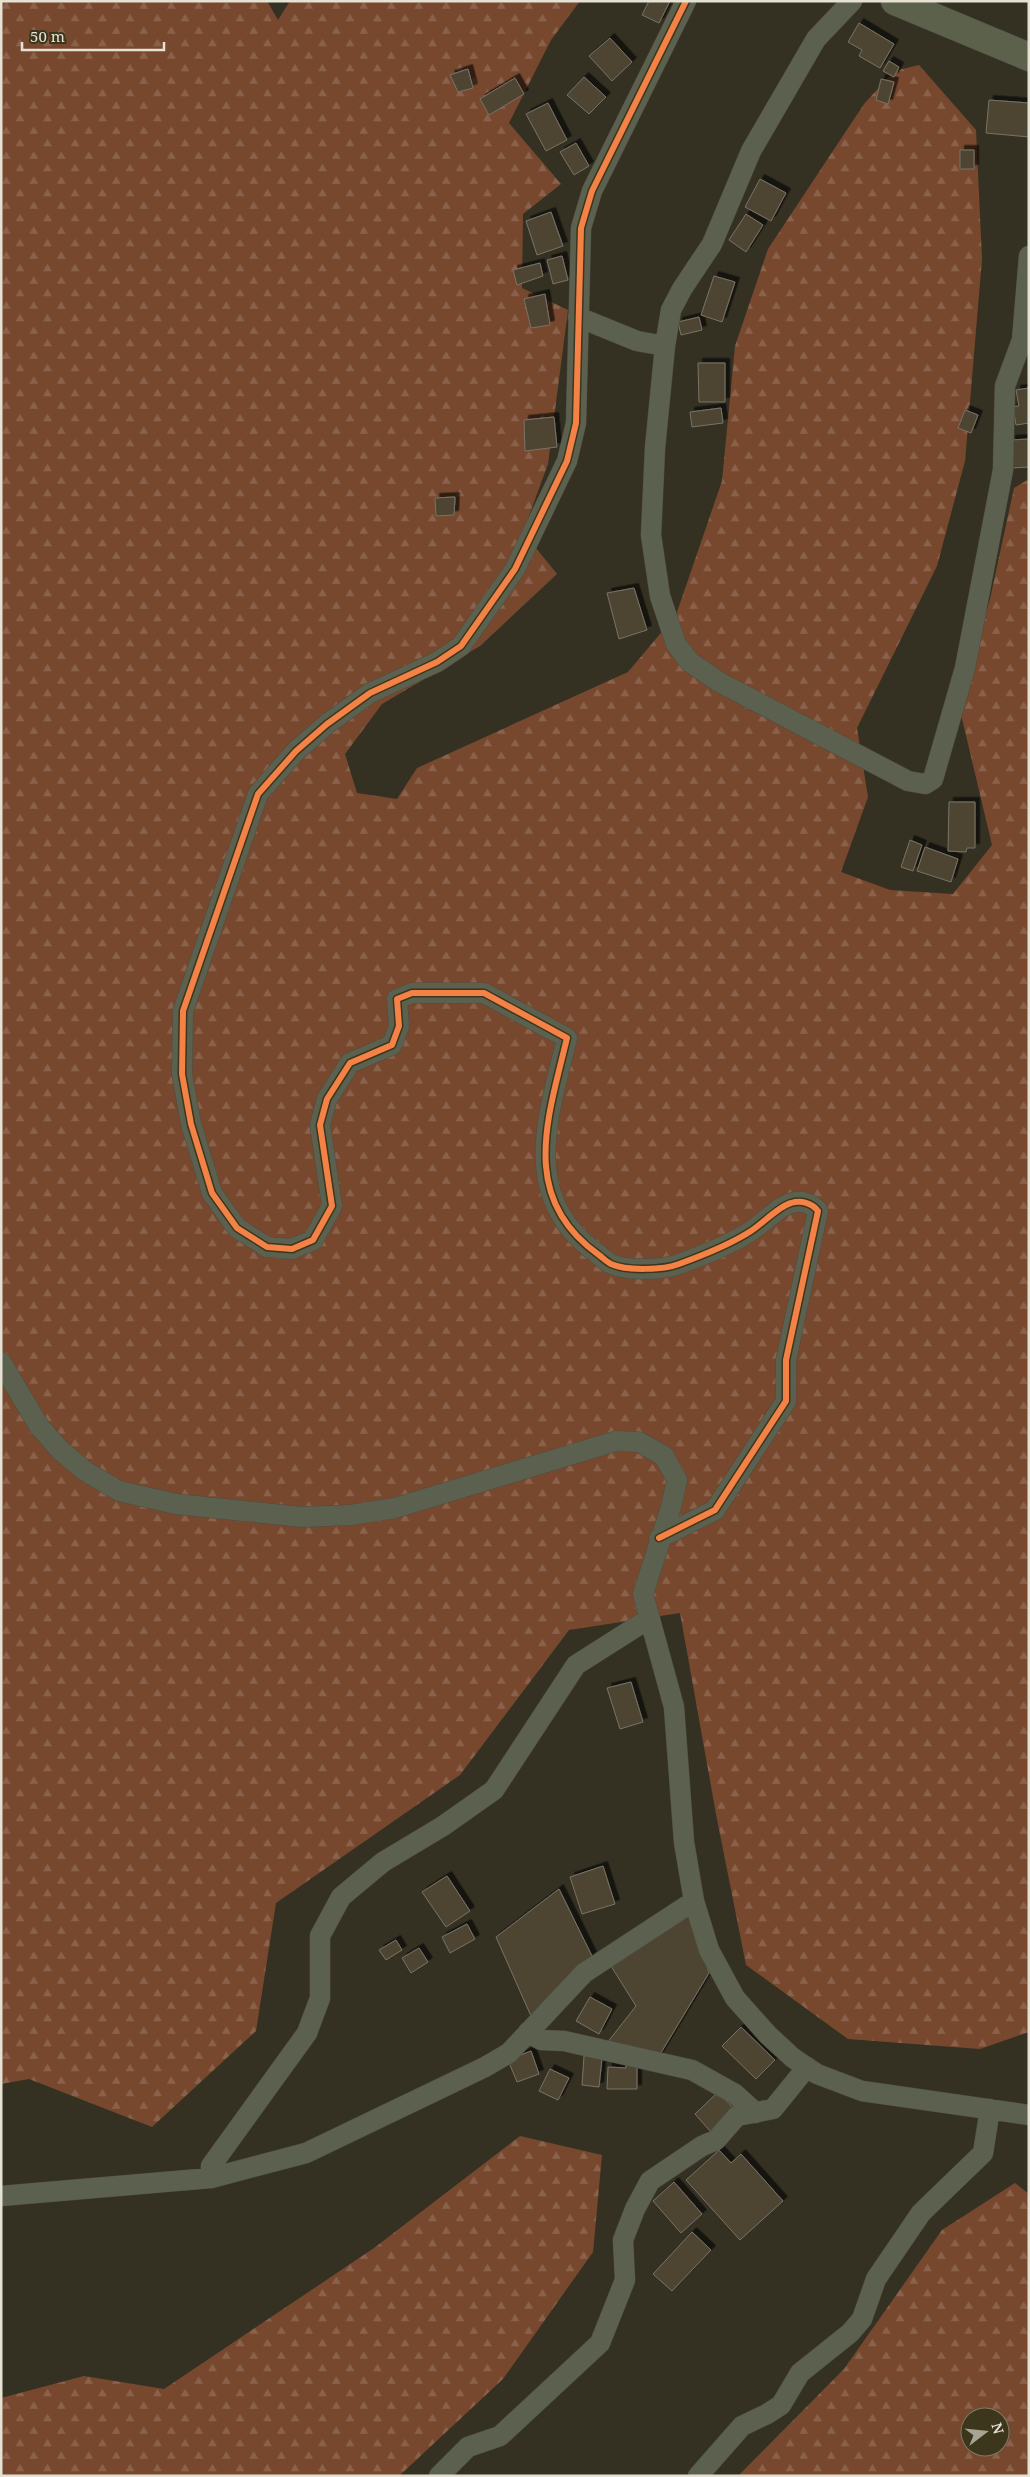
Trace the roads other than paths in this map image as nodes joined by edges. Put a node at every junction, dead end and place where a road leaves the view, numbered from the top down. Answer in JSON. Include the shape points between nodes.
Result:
{"nodes":[{"id":1,"x":686,"y":1,"type":"edge"},
{"id":2,"x":852,"y":1,"type":"edge"},
{"id":3,"x":895,"y":1,"type":"edge"},
{"id":4,"x":1029,"y":57,"type":"edge"},
{"id":5,"x":1029,"y":256,"type":"edge"},
{"id":6,"x":578,"y":317,"type":"junction"},
{"id":7,"x":665,"y":346,"type":"junction"},
{"id":8,"x":1,"y":1362,"type":"edge"},
{"id":9,"x":659,"y":1538,"type":"junction"},
{"id":10,"x":650,"y":1618,"type":"junction"},
{"id":11,"x":694,"y":1902,"type":"junction"},
{"id":12,"x":528,"y":2032,"type":"junction"},
{"id":13,"x":807,"y":2067,"type":"junction"},
{"id":14,"x":990,"y":2109,"type":"junction"},
{"id":15,"x":756,"y":2113,"type":"junction"},
{"id":16,"x":1029,"y":2115,"type":"edge"},
{"id":17,"x":211,"y":2178,"type":"junction"},
{"id":18,"x":1,"y":2196,"type":"edge"},
{"id":19,"x":439,"y":2476,"type":"edge"},
{"id":20,"x":698,"y":2476,"type":"edge"}],
"edges":[{"from":1,"to":6,"type":"street","via":[[592,191],[581,228]]},
{"from":2,"to":7,"type":"street","via":[[816,39],[752,151],[712,244],[671,310]]},
{"from":3,"to":4,"type":"street"},
{"from":5,"to":7,"type":"street","via":[[1022,340],[1005,386],[1003,470],[967,659],[934,779],[925,784],[908,781],[719,682],[690,662],[676,644],[660,596],[651,536],[654,448]]},
{"from":6,"to":7,"type":"street","via":[[637,341]]},
{"from":6,"to":9,"type":"street","via":[[576,423],[567,461],[515,569],[460,646],[437,662],[370,693],[327,724],[296,751],[258,794],[183,1011],[182,1074],[191,1124],[212,1194],[237,1228],[267,1247],[292,1249],[313,1240],[332,1206],[320,1125],[327,1099],[350,1063],[392,1045],[399,1026],[397,999],[412,993],[484,992],[566,1038],[547,1122],[545,1172],[553,1200],[568,1227],[583,1244],[613,1265],[649,1269],[677,1265],[750,1232],[790,1203],[802,1202],[815,1207],[818,1211],[786,1360],[786,1401],[715,1510]]},
{"from":8,"to":9,"type":"street","via":[[39,1426],[60,1450],[85,1471],[119,1491],[176,1504],[302,1517],[351,1515],[395,1508],[616,1441],[639,1442],[664,1456],[677,1480]]},
{"from":9,"to":10,"type":"street","via":[[643,1594]]},
{"from":10,"to":11,"type":"street","via":[[674,1707],[684,1842]]},
{"from":10,"to":17,"type":"street","via":[[576,1665],[494,1790],[383,1862],[341,1897],[320,1936],[320,1998],[307,2033],[211,2166]]},
{"from":11,"to":12,"type":"street","via":[[584,1973]]},
{"from":11,"to":13,"type":"street","via":[[709,1950],[735,1998],[768,2035]]},
{"from":12,"to":15,"type":"street","via":[[541,2040],[564,2041],[692,2070],[735,2094]]},
{"from":12,"to":17,"type":"street","via":[[509,2053],[486,2067],[306,2153]]},
{"from":13,"to":14,"type":"street","via":[[862,2091]]},
{"from":13,"to":15,"type":"street","via":[[773,2109]]},
{"from":14,"to":16,"type":"street"},
{"from":14,"to":20,"type":"street","via":[[983,2153],[921,2214],[876,2279],[862,2319],[850,2333],[800,2373],[781,2405],[742,2426]]},
{"from":15,"to":19,"type":"street","via":[[737,2116],[716,2140],[650,2181],[634,2209],[623,2240],[625,2280],[600,2343],[500,2436],[468,2448]]},
{"from":17,"to":18,"type":"street"}]}
